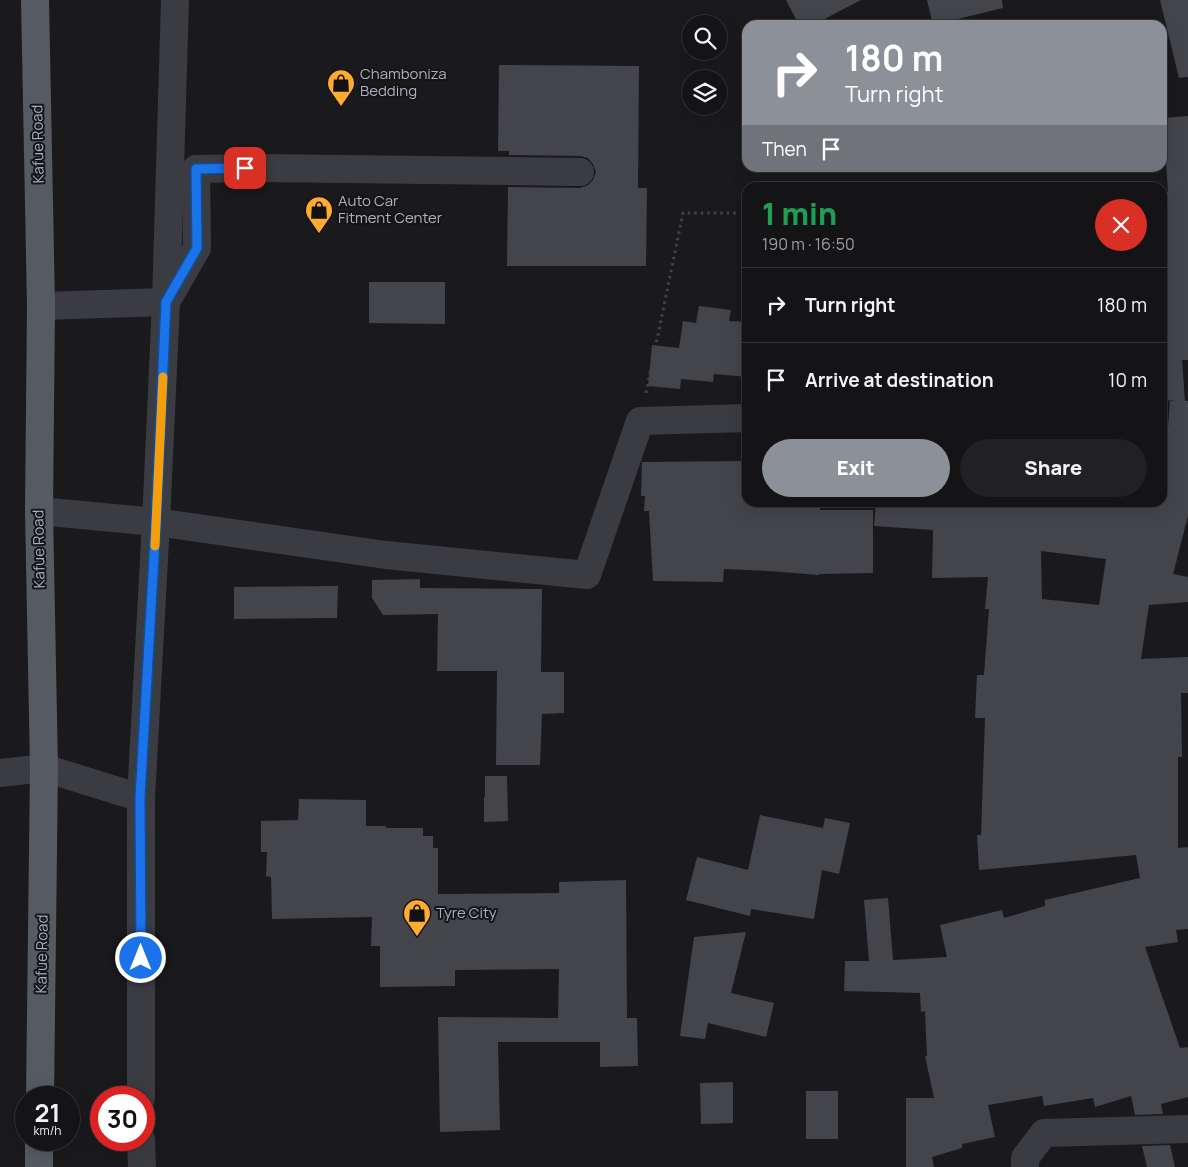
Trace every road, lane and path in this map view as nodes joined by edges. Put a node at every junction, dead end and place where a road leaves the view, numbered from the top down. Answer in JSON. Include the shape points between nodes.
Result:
{"nodes":[{"id":1,"x":35,"y":0,"type":"edge"},
{"id":2,"x":175,"y":0,"type":"edge"},
{"id":3,"x":580,"y":172,"type":"dead end"},
{"id":4,"x":739,"y":213,"type":"dead end"},
{"id":5,"x":166,"y":302,"type":"junction"},
{"id":6,"x":41,"y":306,"type":"junction"},
{"id":7,"x":742,"y":418,"type":"edge"},
{"id":8,"x":640,"y":421,"type":"junction"},
{"id":9,"x":38,"y":511,"type":"junction"},
{"id":10,"x":156,"y":522,"type":"junction"},
{"id":11,"x":44,"y":768,"type":"junction"},
{"id":12,"x":0,"y":773,"type":"edge"},
{"id":13,"x":140,"y":798,"type":"junction"},
{"id":14,"x":40,"y":1086,"type":"edge"},
{"id":15,"x":141,"y":1086,"type":"edge"},
{"id":16,"x":1188,"y":1129,"type":"edge"},
{"id":17,"x":39,"y":1151,"type":"edge"},
{"id":18,"x":142,"y":1151,"type":"edge"},
{"id":19,"x":39,"y":1167,"type":"edge"},
{"id":20,"x":142,"y":1167,"type":"edge"},
{"id":21,"x":1025,"y":1167,"type":"edge"}],
"edges":[{"from":1,"to":6,"type":"main road","name":"Kafue Road"},
{"from":2,"to":5,"type":"street"},
{"from":3,"to":5,"type":"street","via":[[196,169],[197,248]]},
{"from":4,"to":8,"type":"path","via":[[682,213]]},
{"from":5,"to":6,"type":"street"},
{"from":5,"to":10,"type":"street"},
{"from":6,"to":9,"type":"main road","name":"Kafue Road"},
{"from":7,"to":8,"type":"street"},
{"from":8,"to":10,"type":"street","via":[[587,575],[386,555]]},
{"from":9,"to":10,"type":"street"},
{"from":9,"to":11,"type":"main road","name":"Kafue Road"},
{"from":10,"to":13,"type":"street"},
{"from":11,"to":12,"type":"street"},
{"from":11,"to":13,"type":"street"},
{"from":11,"to":14,"type":"main road","name":"Kafue Road"},
{"from":13,"to":15,"type":"street"},
{"from":16,"to":21,"type":"street","via":[[1044,1133],[1025,1158]]},
{"from":17,"to":19,"type":"main road"},
{"from":18,"to":20,"type":"street"}]}
